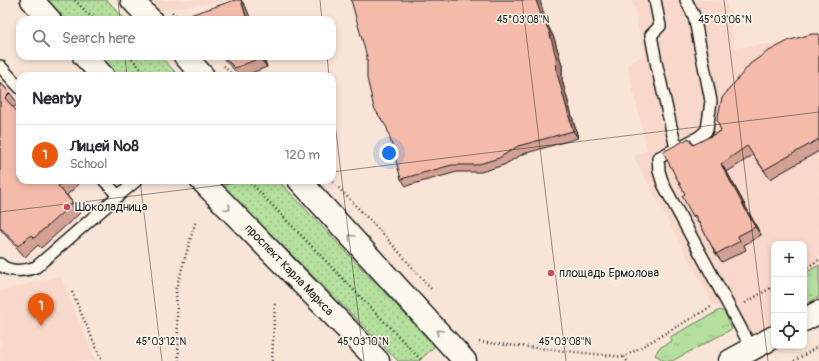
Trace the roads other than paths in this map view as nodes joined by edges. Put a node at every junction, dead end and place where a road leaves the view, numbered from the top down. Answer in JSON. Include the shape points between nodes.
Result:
{"nodes":[{"id":1,"x":32,"y":0,"type":"edge"},
{"id":2,"x":132,"y":0,"type":"edge"},
{"id":3,"x":655,"y":0,"type":"edge"},
{"id":4,"x":686,"y":0,"type":"edge"},
{"id":5,"x":46,"y":16,"type":"edge"},
{"id":6,"x":147,"y":16,"type":"edge"},
{"id":7,"x":88,"y":60,"type":"edge"},
{"id":8,"x":188,"y":60,"type":"edge"},
{"id":9,"x":0,"y":66,"type":"edge"},
{"id":10,"x":99,"y":72,"type":"edge"},
{"id":11,"x":199,"y":72,"type":"edge"},
{"id":12,"x":16,"y":84,"type":"edge"},
{"id":13,"x":676,"y":148,"type":"junction"},
{"id":14,"x":108,"y":184,"type":"edge"},
{"id":15,"x":132,"y":184,"type":"edge"},
{"id":16,"x":205,"y":184,"type":"edge"},
{"id":17,"x":303,"y":184,"type":"edge"},
{"id":18,"x":118,"y":196,"type":"junction"},
{"id":19,"x":0,"y":264,"type":"edge"},
{"id":20,"x":819,"y":312,"type":"edge"},
{"id":21,"x":807,"y":318,"type":"edge"},
{"id":22,"x":771,"y":339,"type":"edge"},
{"id":23,"x":752,"y":349,"type":"junction"},
{"id":24,"x":378,"y":361,"type":"edge"},
{"id":25,"x":465,"y":361,"type":"edge"},
{"id":26,"x":730,"y":361,"type":"edge"}],
"edges":[{"from":1,"to":5,"type":"main road"},
{"from":2,"to":6,"type":"main road"},
{"from":3,"to":13,"type":"lane","via":[[660,26],[651,35]]},
{"from":4,"to":13,"type":"lane","via":[[694,16],[711,101],[707,130],[699,137]]},
{"from":7,"to":10,"type":"main road"},
{"from":8,"to":11,"type":"main road"},
{"from":9,"to":12,"type":"lane"},
{"from":13,"to":23,"type":"lane","via":[[658,158],[663,184]]},
{"from":14,"to":18,"type":"lane"},
{"from":15,"to":18,"type":"lane"},
{"from":16,"to":24,"type":"main road","name":"проспект Карла Маркса","one_way":true},
{"from":25,"to":17,"type":"main road","one_way":true},
{"from":18,"to":19,"type":"lane","via":[[36,267],[17,270]]},
{"from":20,"to":21,"type":"main road"},
{"from":22,"to":23,"type":"main road"},
{"from":23,"to":26,"type":"main road"}]}
